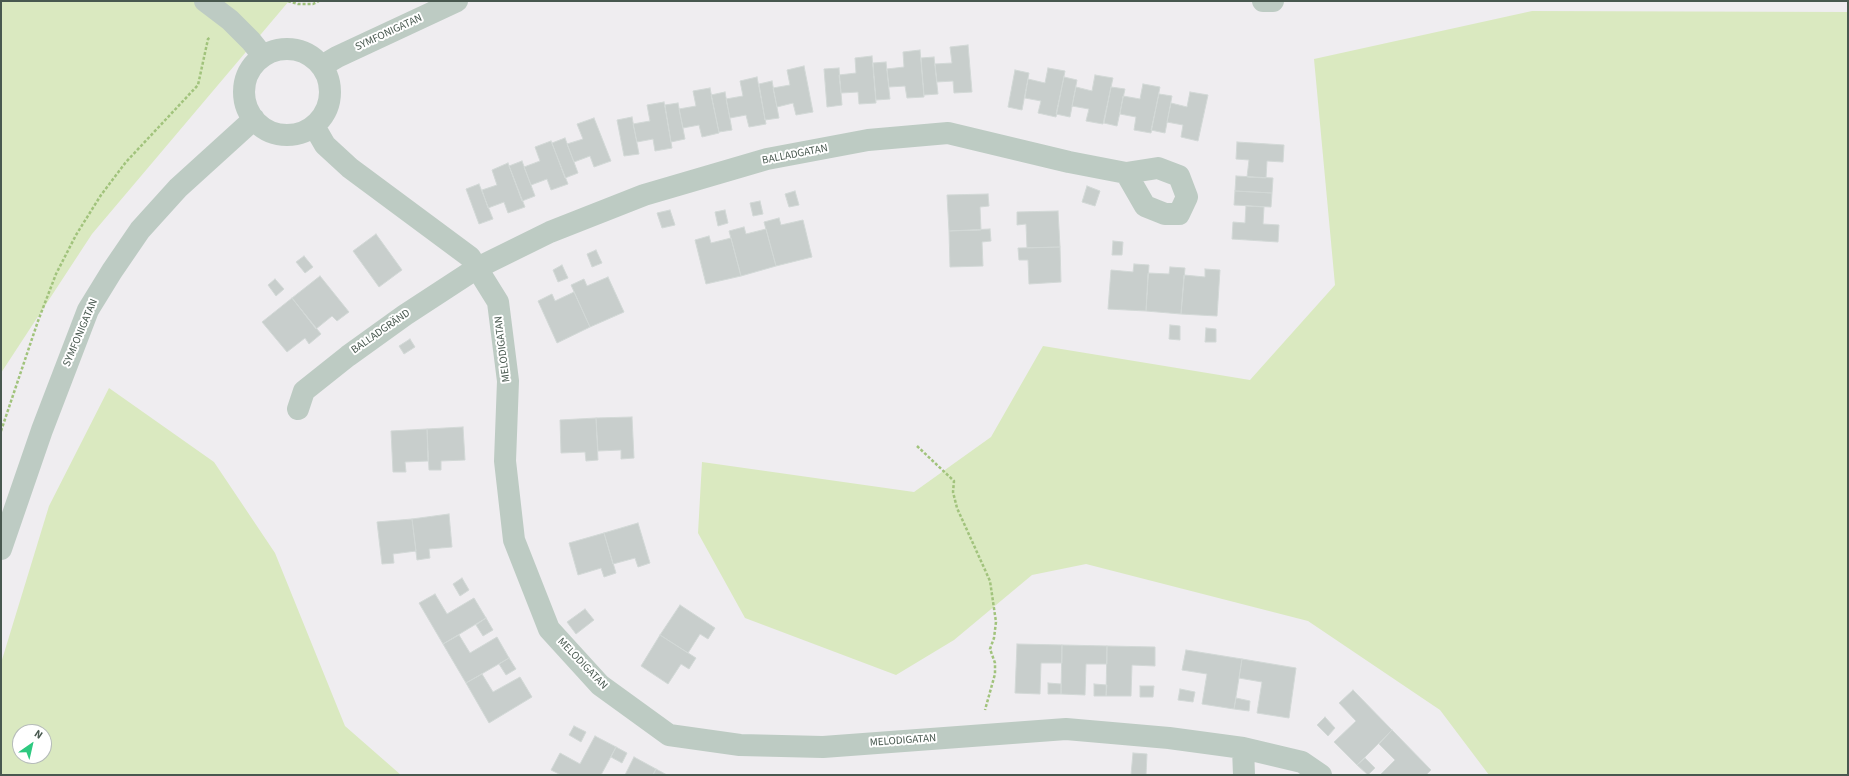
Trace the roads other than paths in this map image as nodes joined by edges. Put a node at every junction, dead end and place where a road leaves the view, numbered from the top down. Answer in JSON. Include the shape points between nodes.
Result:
{"nodes":[{"id":1,"x":204,"y":1,"type":"edge"},
{"id":2,"x":457,"y":1,"type":"edge"},
{"id":3,"x":1263,"y":1,"type":"edge"},
{"id":4,"x":1273,"y":1,"type":"edge"},
{"id":5,"x":263,"y":56,"type":"junction"},
{"id":6,"x":322,"y":66,"type":"junction"},
{"id":7,"x":254,"y":119,"type":"junction"},
{"id":8,"x":314,"y":126,"type":"junction"},
{"id":9,"x":1126,"y":173,"type":"dead end"},
{"id":10,"x":477,"y":268,"type":"junction"},
{"id":11,"x":298,"y":409,"type":"dead end"},
{"id":12,"x":1,"y":549,"type":"edge"},
{"id":13,"x":1243,"y":748,"type":"junction"},
{"id":14,"x":1244,"y":775,"type":"edge"},
{"id":15,"x":1321,"y":775,"type":"edge"}],
"edges":[{"from":1,"to":5,"type":"street","via":[[230,20]]},
{"from":2,"to":6,"type":"street","name":"SYMFONIGATAN"},
{"from":3,"to":4,"type":"street"},
{"from":5,"to":6,"type":"street","via":[[282,48],[295,49],[308,53]]},
{"from":5,"to":7,"type":"street","via":[[250,70],[245,82],[245,102]]},
{"from":6,"to":8,"type":"street","via":[[329,78],[330,98],[326,111]]},
{"from":7,"to":8,"type":"street","via":[[270,131],[282,135],[295,135]]},
{"from":7,"to":12,"type":"street","name":"SYMFONIGATAN","via":[[178,188],[140,230],[88,310],[42,430]]},
{"from":8,"to":10,"type":"street","name":"MELODIGATAN","via":[[325,145],[350,168],[470,257]]},
{"from":9,"to":10,"type":"street","name":"BALLADGATAN","via":[[948,133],[868,140],[767,159],[644,195],[550,232]]},
{"from":10,"to":11,"type":"street","name":"BALLADGRÄND","via":[[348,356],[304,391]]},
{"from":10,"to":13,"type":"street","name":"MELODIGATAN","via":[[498,302],[508,381],[505,461],[514,540],[549,629],[600,685],[668,735],[740,745],[823,747],[1066,729],[1169,738]]},
{"from":13,"to":14,"type":"street"},
{"from":13,"to":15,"type":"street","name":"MELODIGATAN","via":[[1302,762]]}]}
